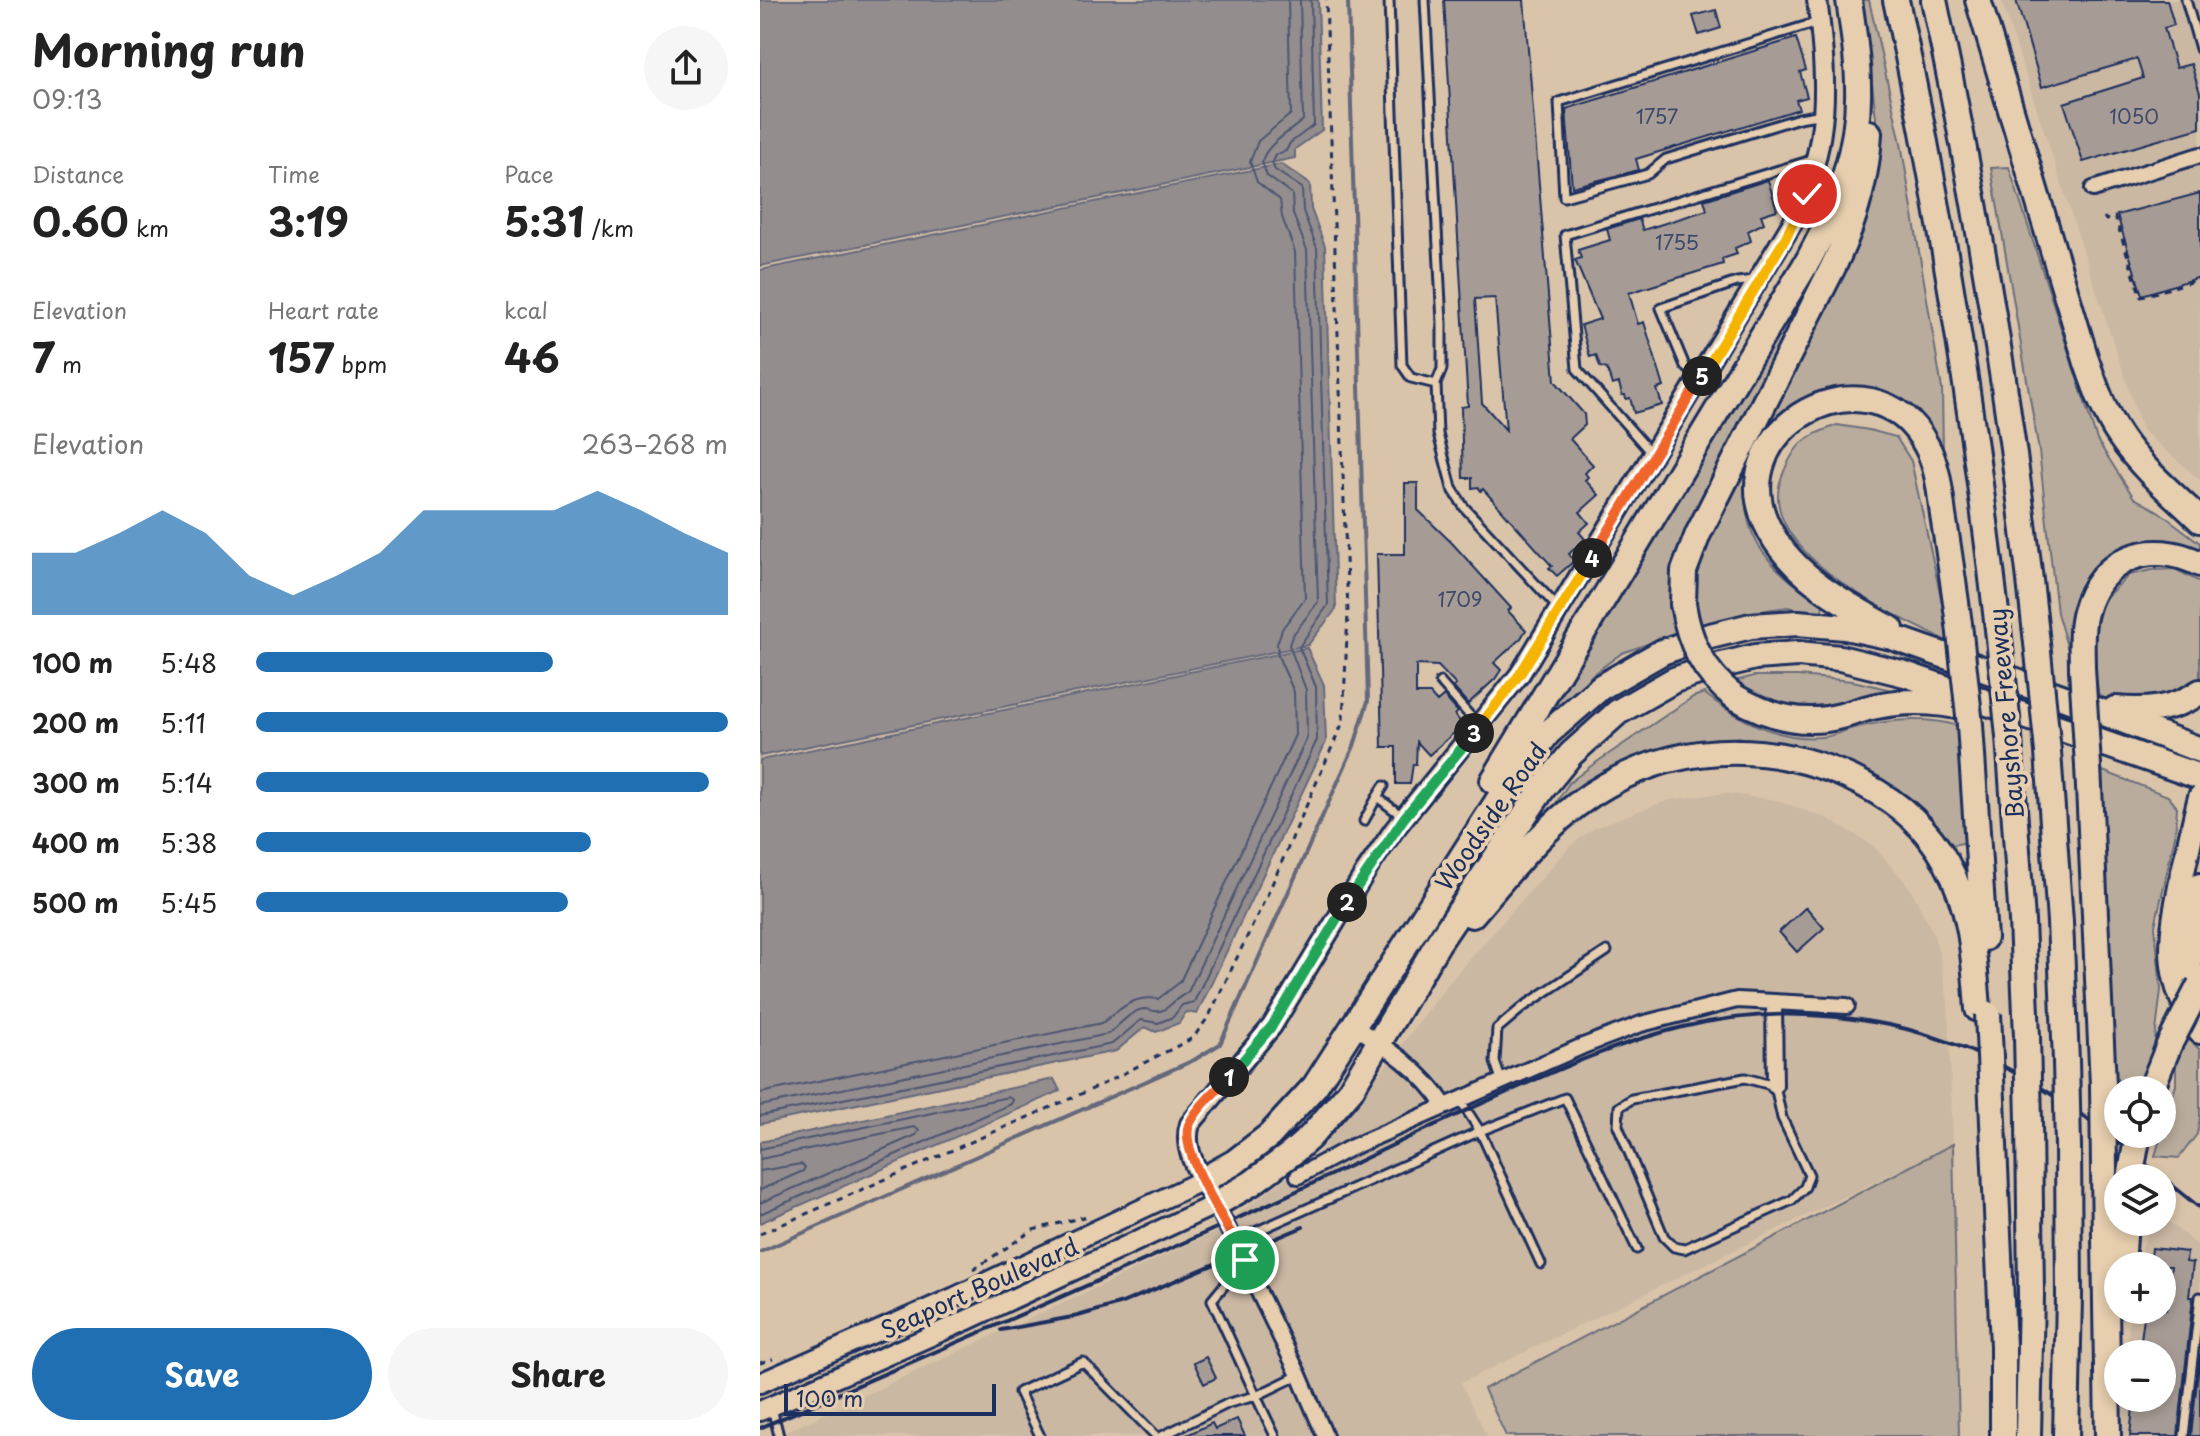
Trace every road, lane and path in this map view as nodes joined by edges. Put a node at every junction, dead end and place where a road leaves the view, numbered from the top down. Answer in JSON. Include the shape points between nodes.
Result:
{"nodes":[{"id":1,"x":1326,"y":0,"type":"edge"},
{"id":2,"x":1389,"y":0,"type":"edge"},
{"id":3,"x":1425,"y":0,"type":"edge"},
{"id":4,"x":1817,"y":0,"type":"edge"},
{"id":5,"x":1850,"y":0,"type":"edge"},
{"id":6,"x":1896,"y":0,"type":"edge"},
{"id":7,"x":1934,"y":0,"type":"edge"},
{"id":8,"x":1978,"y":0,"type":"edge"},
{"id":9,"x":2186,"y":0,"type":"edge"},
{"id":10,"x":1820,"y":22,"type":"junction"},
{"id":11,"x":2200,"y":49,"type":"edge"},
{"id":12,"x":1824,"y":113,"type":"junction"},
{"id":13,"x":2200,"y":155,"type":"edge"},
{"id":14,"x":1817,"y":158,"type":"junction"},
{"id":15,"x":2093,"y":189,"type":"dead end"},
{"id":16,"x":2104,"y":217,"type":"dead end"},
{"id":17,"x":2200,"y":279,"type":"edge"},
{"id":18,"x":1760,"y":280,"type":"junction"},
{"id":19,"x":1700,"y":379,"type":"junction"},
{"id":20,"x":1436,"y":384,"type":"junction"},
{"id":21,"x":1654,"y":455,"type":"junction"},
{"id":22,"x":2200,"y":520,"type":"edge"},
{"id":23,"x":2200,"y":564,"type":"edge"},
{"id":24,"x":1560,"y":610,"type":"junction"},
{"id":25,"x":1955,"y":659,"type":"junction"},
{"id":26,"x":1440,"y":682,"type":"dead end"},
{"id":27,"x":2200,"y":692,"type":"edge"},
{"id":28,"x":2076,"y":702,"type":"junction"},
{"id":29,"x":1480,"y":727,"type":"junction"},
{"id":30,"x":2100,"y":743,"type":"junction"},
{"id":31,"x":2200,"y":750,"type":"edge"},
{"id":32,"x":2200,"y":777,"type":"edge"},
{"id":33,"x":1384,"y":786,"type":"dead end"},
{"id":34,"x":1377,"y":797,"type":"junction"},
{"id":35,"x":2200,"y":797,"type":"edge"},
{"id":36,"x":1404,"y":818,"type":"junction"},
{"id":37,"x":1364,"y":821,"type":"dead end"},
{"id":38,"x":2200,"y":885,"type":"edge"},
{"id":39,"x":1423,"y":914,"type":"junction"},
{"id":40,"x":1607,"y":951,"type":"dead end"},
{"id":41,"x":2200,"y":985,"type":"edge"},
{"id":42,"x":2200,"y":998,"type":"edge"},
{"id":43,"x":1774,"y":1003,"type":"junction"},
{"id":44,"x":1400,"y":1004,"type":"junction"},
{"id":45,"x":1847,"y":1006,"type":"dead end"},
{"id":46,"x":1983,"y":1011,"type":"junction"},
{"id":47,"x":1352,"y":1025,"type":"junction"},
{"id":48,"x":2200,"y":1032,"type":"edge"},
{"id":49,"x":1378,"y":1042,"type":"junction"},
{"id":50,"x":2157,"y":1076,"type":"edge"},
{"id":51,"x":1502,"y":1082,"type":"junction"},
{"id":52,"x":1775,"y":1086,"type":"junction"},
{"id":53,"x":1453,"y":1103,"type":"junction"},
{"id":54,"x":1480,"y":1131,"type":"junction"},
{"id":55,"x":1298,"y":1176,"type":"dead end"},
{"id":56,"x":1203,"y":1180,"type":"junction"},
{"id":57,"x":1216,"y":1204,"type":"junction"},
{"id":58,"x":760,"y":1234,"type":"edge"},
{"id":59,"x":1235,"y":1241,"type":"junction"},
{"id":60,"x":1637,"y":1249,"type":"dead end"},
{"id":61,"x":1245,"y":1260,"type":"junction"},
{"id":62,"x":1541,"y":1264,"type":"dead end"},
{"id":63,"x":2200,"y":1297,"type":"edge"},
{"id":64,"x":2118,"y":1324,"type":"edge"},
{"id":65,"x":1299,"y":1375,"type":"junction"},
{"id":66,"x":764,"y":1382,"type":"edge"},
{"id":67,"x":1256,"y":1396,"type":"junction"},
{"id":68,"x":766,"y":1409,"type":"edge"},
{"id":69,"x":2109,"y":1426,"type":"edge"},
{"id":70,"x":779,"y":1436,"type":"edge"},
{"id":71,"x":1040,"y":1436,"type":"edge"},
{"id":72,"x":1159,"y":1436,"type":"edge"},
{"id":73,"x":1275,"y":1436,"type":"edge"},
{"id":74,"x":1325,"y":1436,"type":"edge"},
{"id":75,"x":2003,"y":1436,"type":"edge"},
{"id":76,"x":2028,"y":1436,"type":"edge"},
{"id":77,"x":2066,"y":1436,"type":"edge"},
{"id":78,"x":2184,"y":1436,"type":"edge"}],
"edges":[{"from":1,"to":58,"type":"path","via":[[1348,613],[1343,722],[1269,891],[1209,1016],[1193,1038],[1097,1087]]},
{"from":2,"to":20,"type":"lane","via":[[1402,365],[1411,378]]},
{"from":3,"to":20,"type":"lane","via":[[1442,323],[1442,369]]},
{"from":4,"to":10,"type":"street"},
{"from":5,"to":30,"type":"highway","bridge":true,"via":[[1869,112],[1858,205],[1843,247],[1698,534],[1684,571],[1689,635],[1723,688],[1780,717],[1811,720],[1894,703],[1945,704]]},
{"from":5,"to":39,"type":"highway","via":[[1858,109],[1851,156],[1824,230],[1464,827]]},
{"from":6,"to":76,"type":"highway","name":"Bayshore Freeway","bridge":true,"via":[[1955,310],[1981,482],[2009,737],[2027,1037]]},
{"from":7,"to":77,"type":"highway","name":"Bayshore Freeway","bridge":true,"via":[[1993,308],[2020,491],[2048,752],[2066,1061]]},
{"from":8,"to":22,"type":"highway","via":[[2103,406],[2122,440]]},
{"from":9,"to":11,"type":"lane"},
{"from":10,"to":12,"type":"street"},
{"from":10,"to":12,"type":"lane","via":[[1559,102],[1564,197],[1648,174],[1666,159]]},
{"from":12,"to":14,"type":"street"},
{"from":13,"to":15,"type":"street"},
{"from":14,"to":18,"type":"street","via":[[1796,217]]},
{"from":14,"to":21,"type":"lane","via":[[1565,235],[1577,369]]},
{"from":16,"to":17,"type":"path","via":[[2115,217],[2141,297]]},
{"from":18,"to":19,"type":"street"},
{"from":18,"to":19,"type":"lane","via":[[1737,282],[1661,308],[1685,366]]},
{"from":19,"to":21,"type":"street"},
{"from":20,"to":24,"type":"lane","via":[[1438,434],[1452,488]]},
{"from":21,"to":24,"type":"street"},
{"from":23,"to":69,"type":"highway","bridge":true,"via":[[2186,556],[2155,552],[2128,559],[2106,573],[2085,613],[2082,668],[2103,1085]]},
{"from":24,"to":29,"type":"street"},
{"from":25,"to":28,"type":"highway","name":"Woodside Road"},
{"from":25,"to":39,"type":"highway","name":"Woodside Road","via":[[1892,637],[1798,623],[1728,631],[1662,652],[1601,687],[1548,733]]},
{"from":25,"to":46,"type":"highway","bridge":true,"via":[[1835,596],[1800,568],[1771,533],[1758,490],[1763,461],[1799,414],[1826,402],[1859,400],[1890,409],[1915,429],[1938,478],[1970,725]]},
{"from":26,"to":29,"type":"lane"},
{"from":27,"to":28,"type":"highway","via":[[2151,710]]},
{"from":28,"to":31,"type":"highway","name":"Woodside Road"},
{"from":29,"to":36,"type":"street"},
{"from":30,"to":32,"type":"highway","name":"Woodside Road"},
{"from":30,"to":44,"type":"highway","name":"Woodside Road","via":[[1894,670],[1840,658],[1755,657],[1694,673],[1618,712],[1571,754]]},
{"from":33,"to":34,"type":"lane"},
{"from":34,"to":36,"type":"lane"},
{"from":34,"to":37,"type":"lane"},
{"from":35,"to":48,"type":"main road","via":[[2171,942],[2180,998]]},
{"from":36,"to":56,"type":"street","via":[[1272,1026],[1190,1124],[1187,1142]]},
{"from":38,"to":42,"type":"main road","via":[[2189,941]]},
{"from":39,"to":47,"type":"highway","name":"Woodside Road"},
{"from":40,"to":51,"type":"lane","via":[[1497,1029],[1495,1062]]},
{"from":41,"to":50,"type":"highway","bridge":true},
{"from":43,"to":45,"type":"street"},
{"from":43,"to":51,"type":"street","via":[[1729,1001],[1641,1024]]},
{"from":43,"to":52,"type":"street"},
{"from":44,"to":46,"type":"highway","via":[[1539,840],[1589,796],[1670,760],[1743,751],[1829,769],[1883,796],[1923,829],[1946,860],[1964,902]]},
{"from":44,"to":49,"type":"highway","name":"Woodside Road"},
{"from":46,"to":75,"type":"highway","bridge":true,"via":[[2003,1346]]},
{"from":47,"to":49,"type":"street"},
{"from":47,"to":56,"type":"highway","name":"Woodside Road","via":[[1315,1086],[1287,1119],[1237,1161]]},
{"from":49,"to":53,"type":"street"},
{"from":49,"to":57,"type":"highway","name":"Woodside Road","via":[[1350,1091],[1310,1137]]},
{"from":51,"to":53,"type":"street"},
{"from":52,"to":52,"type":"lane","via":[[1782,1118],[1809,1175],[1805,1187],[1792,1200],[1684,1249],[1674,1247],[1664,1237],[1618,1126],[1619,1107],[1632,1099],[1745,1078]]},
{"from":53,"to":54,"type":"lane"},
{"from":53,"to":55,"type":"street"},
{"from":54,"to":59,"type":"lane"},
{"from":54,"to":60,"type":"lane","via":[[1565,1098]]},
{"from":54,"to":62,"type":"lane"},
{"from":56,"to":57,"type":"street"},
{"from":56,"to":66,"type":"street","name":"Seaport Boulevard"},
{"from":57,"to":59,"type":"street"},
{"from":57,"to":68,"type":"street","name":"Seaport Boulevard"},
{"from":59,"to":61,"type":"street"},
{"from":61,"to":65,"type":"street"},
{"from":61,"to":67,"type":"lane","via":[[1212,1300]]},
{"from":63,"to":78,"type":"lane"},
{"from":64,"to":69,"type":"highway"},
{"from":65,"to":67,"type":"lane"},
{"from":65,"to":74,"type":"street"},
{"from":66,"to":68,"type":"street"},
{"from":67,"to":72,"type":"lane"},
{"from":67,"to":73,"type":"lane"},
{"from":68,"to":70,"type":"lane"},
{"from":71,"to":72,"type":"lane","via":[[1019,1392],[1083,1362]]}]}
